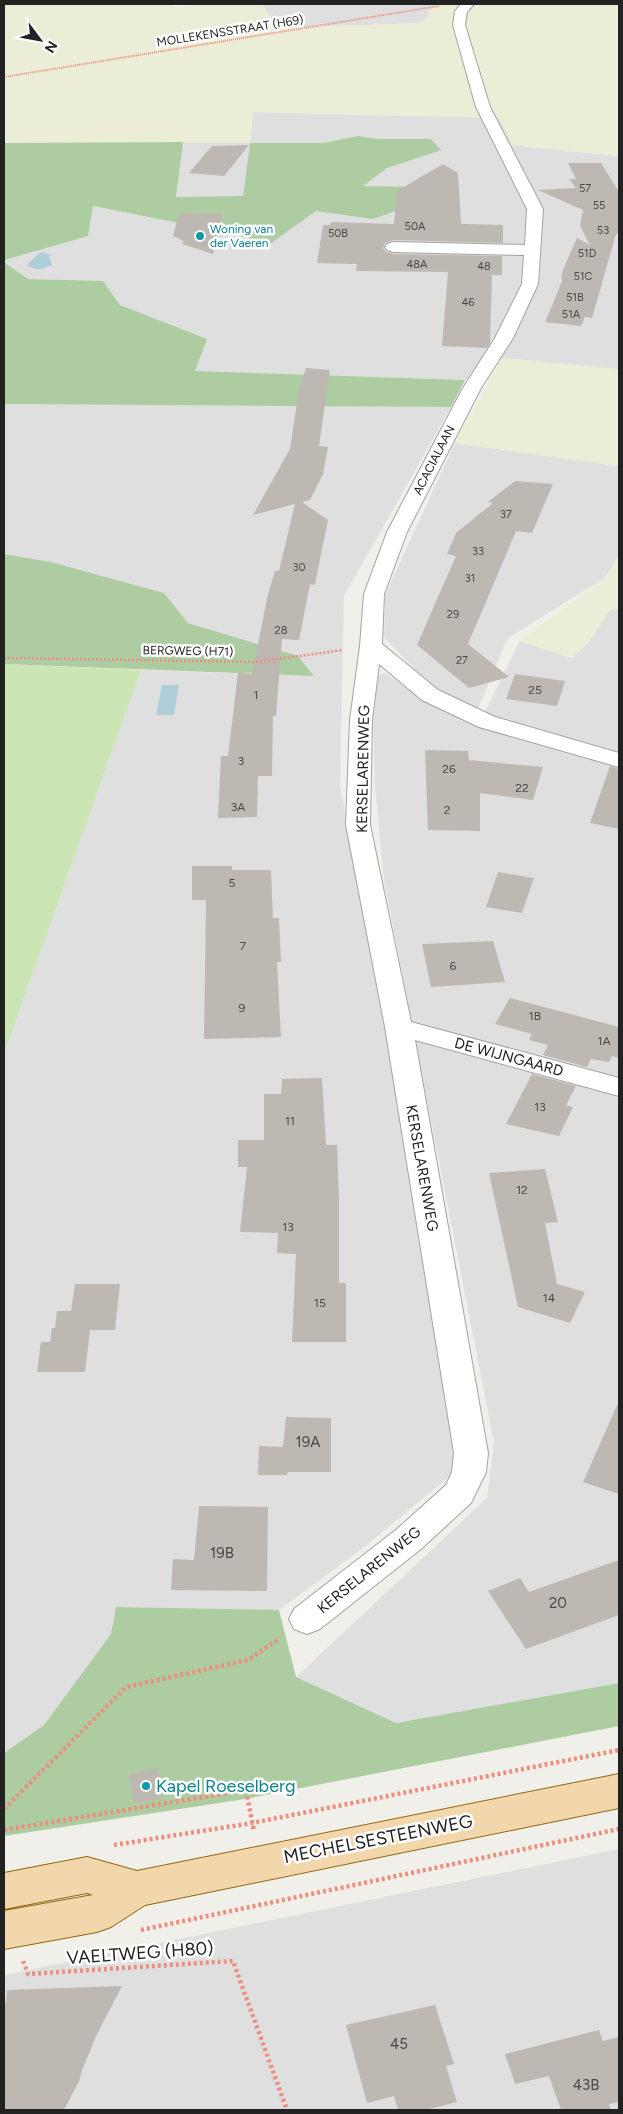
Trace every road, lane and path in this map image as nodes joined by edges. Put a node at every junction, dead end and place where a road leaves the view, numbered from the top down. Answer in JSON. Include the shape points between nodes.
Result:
{"nodes":[{"id":1,"x":468,"y":4,"type":"edge"},
{"id":2,"x":441,"y":6,"type":"dead end"},
{"id":3,"x":4,"y":77,"type":"edge"},
{"id":4,"x":393,"y":247,"type":"dead end"},
{"id":5,"x":534,"y":250,"type":"junction"},
{"id":6,"x":371,"y":646,"type":"junction"},
{"id":7,"x":4,"y":658,"type":"edge"},
{"id":8,"x":619,"y":760,"type":"edge"},
{"id":9,"x":399,"y":1027,"type":"junction"},
{"id":10,"x":619,"y":1087,"type":"edge"},
{"id":11,"x":307,"y":1619,"type":"joint"},
{"id":12,"x":619,"y":1750,"type":"edge"},
{"id":13,"x":619,"y":1790,"type":"edge"},
{"id":14,"x":4,"y":1809,"type":"edge"},
{"id":15,"x":252,"y":1823,"type":"junction"},
{"id":16,"x":619,"y":1829,"type":"edge"},
{"id":17,"x":4,"y":1830,"type":"edge"},
{"id":18,"x":109,"y":1846,"type":"dead end"},
{"id":19,"x":137,"y":1889,"type":"junction"},
{"id":20,"x":4,"y":1891,"type":"edge"},
{"id":21,"x":6,"y":1930,"type":"edge"},
{"id":22,"x":136,"y":1931,"type":"dead end"},
{"id":23,"x":287,"y":2110,"type":"edge"}],
"edges":[{"from":1,"to":5,"type":"street","name":"ACACIALAAN","via":[[461,11],[459,25],[483,107],[536,209]]},
{"from":2,"to":3,"type":"path","name":"MOLLEKENSSTRAAT (H69)"},
{"from":4,"to":5,"type":"street"},
{"from":5,"to":6,"type":"street","name":"ACACIALAAN","via":[[530,284],[504,338],[472,388],[397,532],[374,594]]},
{"from":6,"to":7,"type":"path","name":"BERGWEG (H71)","via":[[256,662]]},
{"from":6,"to":8,"type":"street","via":[[430,695],[487,722]]},
{"from":6,"to":9,"type":"street","name":"KERSELARENWEG","via":[[361,720],[358,825]]},
{"from":9,"to":10,"type":"street","name":"DE WIJNGAARD"},
{"from":9,"to":11,"type":"street","name":"KERSELARENWEG","via":[[471,1453],[469,1472],[459,1494]]},
{"from":11,"to":14,"type":"path","via":[[248,1660],[126,1687]]},
{"from":12,"to":15,"type":"path"},
{"from":13,"to":19,"type":"main road","name":"MECHELSESTEENWEG"},
{"from":15,"to":17,"type":"path","via":[[246,1790]]},
{"from":15,"to":18,"type":"path"},
{"from":16,"to":22,"type":"path"},
{"from":19,"to":20,"type":"main road","name":"MECHELSESTEENWEG","via":[[87,1875]]},
{"from":19,"to":21,"type":"main road","name":"MECHELSESTEENWEG","via":[[97,1914]]},
{"from":21,"to":23,"type":"path","name":"VAELTWEG (H80)","via":[[28,1974],[233,1961]]}]}
